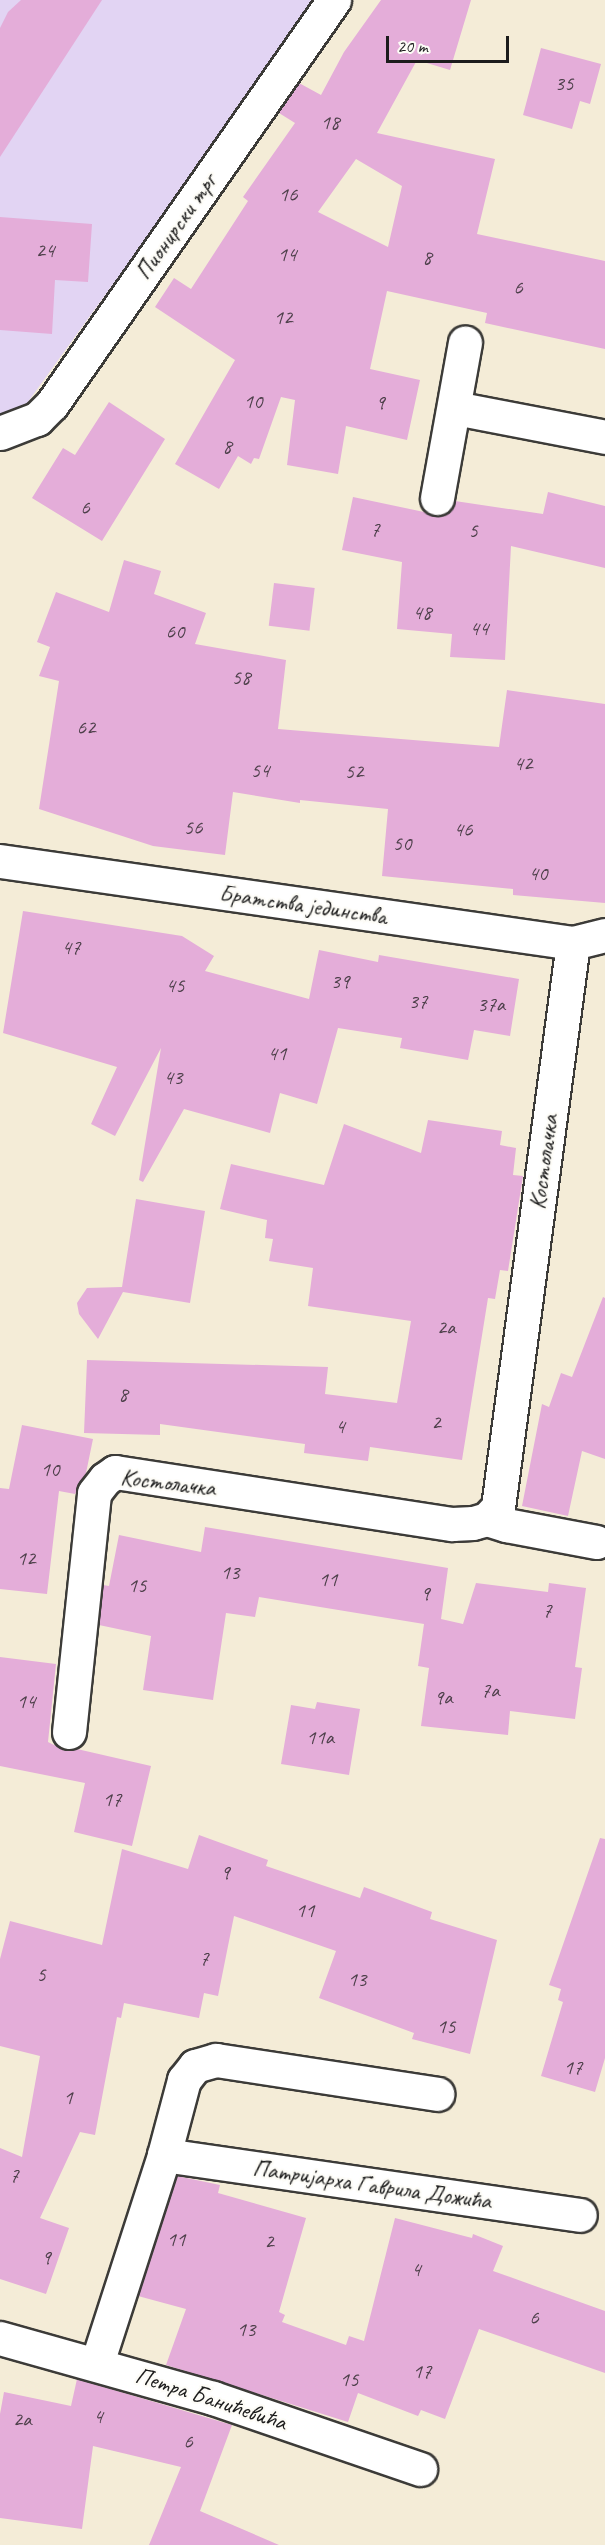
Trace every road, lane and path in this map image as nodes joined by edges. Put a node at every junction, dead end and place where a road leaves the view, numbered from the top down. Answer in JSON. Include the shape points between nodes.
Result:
{"nodes":[{"id":1,"x":334,"y":0,"type":"edge"},
{"id":2,"x":465,"y":343,"type":"dead end"},
{"id":3,"x":455,"y":408,"type":"junction"},
{"id":4,"x":0,"y":433,"type":"edge"},
{"id":5,"x":605,"y":437,"type":"edge"},
{"id":6,"x":437,"y":498,"type":"dead end"},
{"id":7,"x":0,"y":861,"type":"edge"},
{"id":8,"x":605,"y":935,"type":"edge"},
{"id":9,"x":573,"y":944,"type":"junction"},
{"id":10,"x":487,"y":1519,"type":"junction"},
{"id":11,"x":596,"y":1542,"type":"dead end"},
{"id":12,"x":69,"y":1732,"type":"dead end"},
{"id":13,"x":437,"y":2094,"type":"dead end"},
{"id":14,"x":164,"y":2155,"type":"junction"},
{"id":15,"x":580,"y":2215,"type":"dead end"},
{"id":16,"x":0,"y":2338,"type":"edge"},
{"id":17,"x":97,"y":2363,"type":"junction"},
{"id":18,"x":420,"y":2469,"type":"dead end"}],
"edges":[{"from":1,"to":4,"type":"street","name":"Пионирски трг","via":[[52,404],[37,419]]},
{"from":2,"to":3,"type":"street"},
{"from":3,"to":5,"type":"street"},
{"from":3,"to":6,"type":"street"},
{"from":7,"to":9,"type":"street","name":"Братства јединства"},
{"from":8,"to":9,"type":"street","name":"Братства јединства"},
{"from":9,"to":10,"type":"street","name":"Костолачка","via":[[498,1507]]},
{"from":10,"to":11,"type":"street","name":"Костолачка"},
{"from":10,"to":12,"type":"street","name":"Костолачка","via":[[452,1524],[115,1472],[94,1493]]},
{"from":13,"to":14,"type":"street","via":[[216,2060],[195,2066],[184,2080]]},
{"from":14,"to":15,"type":"street","name":"Патријарха Гаврила Дожића"},
{"from":14,"to":17,"type":"street"},
{"from":16,"to":17,"type":"street","name":"Петра Банићевића"},
{"from":17,"to":18,"type":"street","name":"Петра Банићевића"}]}
